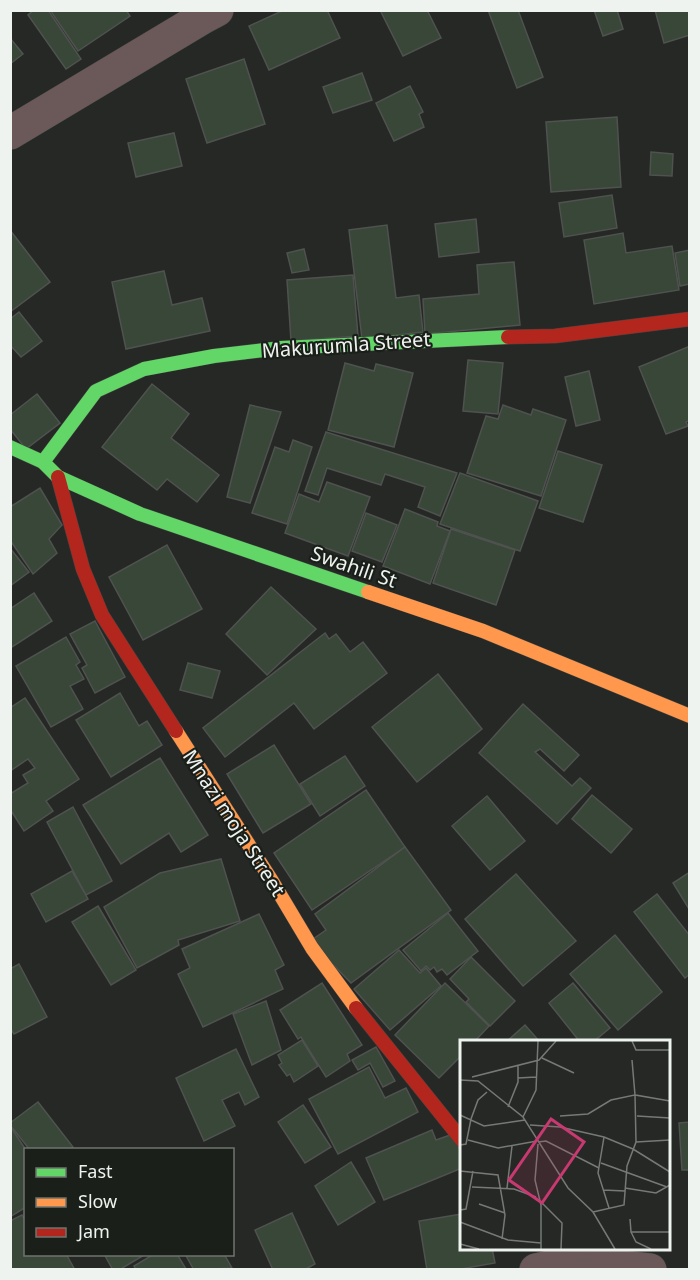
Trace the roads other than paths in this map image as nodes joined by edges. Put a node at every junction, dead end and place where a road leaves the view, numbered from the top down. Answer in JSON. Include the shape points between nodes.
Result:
{"nodes":[{"id":1,"x":217,"y":10,"type":"edge"},
{"id":2,"x":10,"y":133,"type":"edge"},
{"id":3,"x":690,"y":319,"type":"edge"},
{"id":4,"x":21,"y":456,"type":"edge"},
{"id":5,"x":58,"y":477,"type":"junction"},
{"id":6,"x":690,"y":716,"type":"edge"},
{"id":7,"x":460,"y":1138,"type":"edge"},
{"id":8,"x":567,"y":1255,"type":"edge"},
{"id":9,"x":536,"y":1269,"type":"edge"},
{"id":10,"x":650,"y":1269,"type":"edge"}],
"edges":[{"from":1,"to":2,"type":"street"},
{"from":3,"to":4,"type":"street","name":"Makurumla Street","via":[[555,336],[281,348],[144,369],[96,391]]},
{"from":4,"to":5,"type":"street","name":"Swahili St"},
{"from":5,"to":6,"type":"street","name":"Swahili St","via":[[140,514],[483,631]]},
{"from":5,"to":7,"type":"street","name":"Mnazi moja Street","via":[[83,569],[102,615],[312,948],[374,1033]]},
{"from":8,"to":9,"type":"street"},
{"from":8,"to":10,"type":"street"}]}
